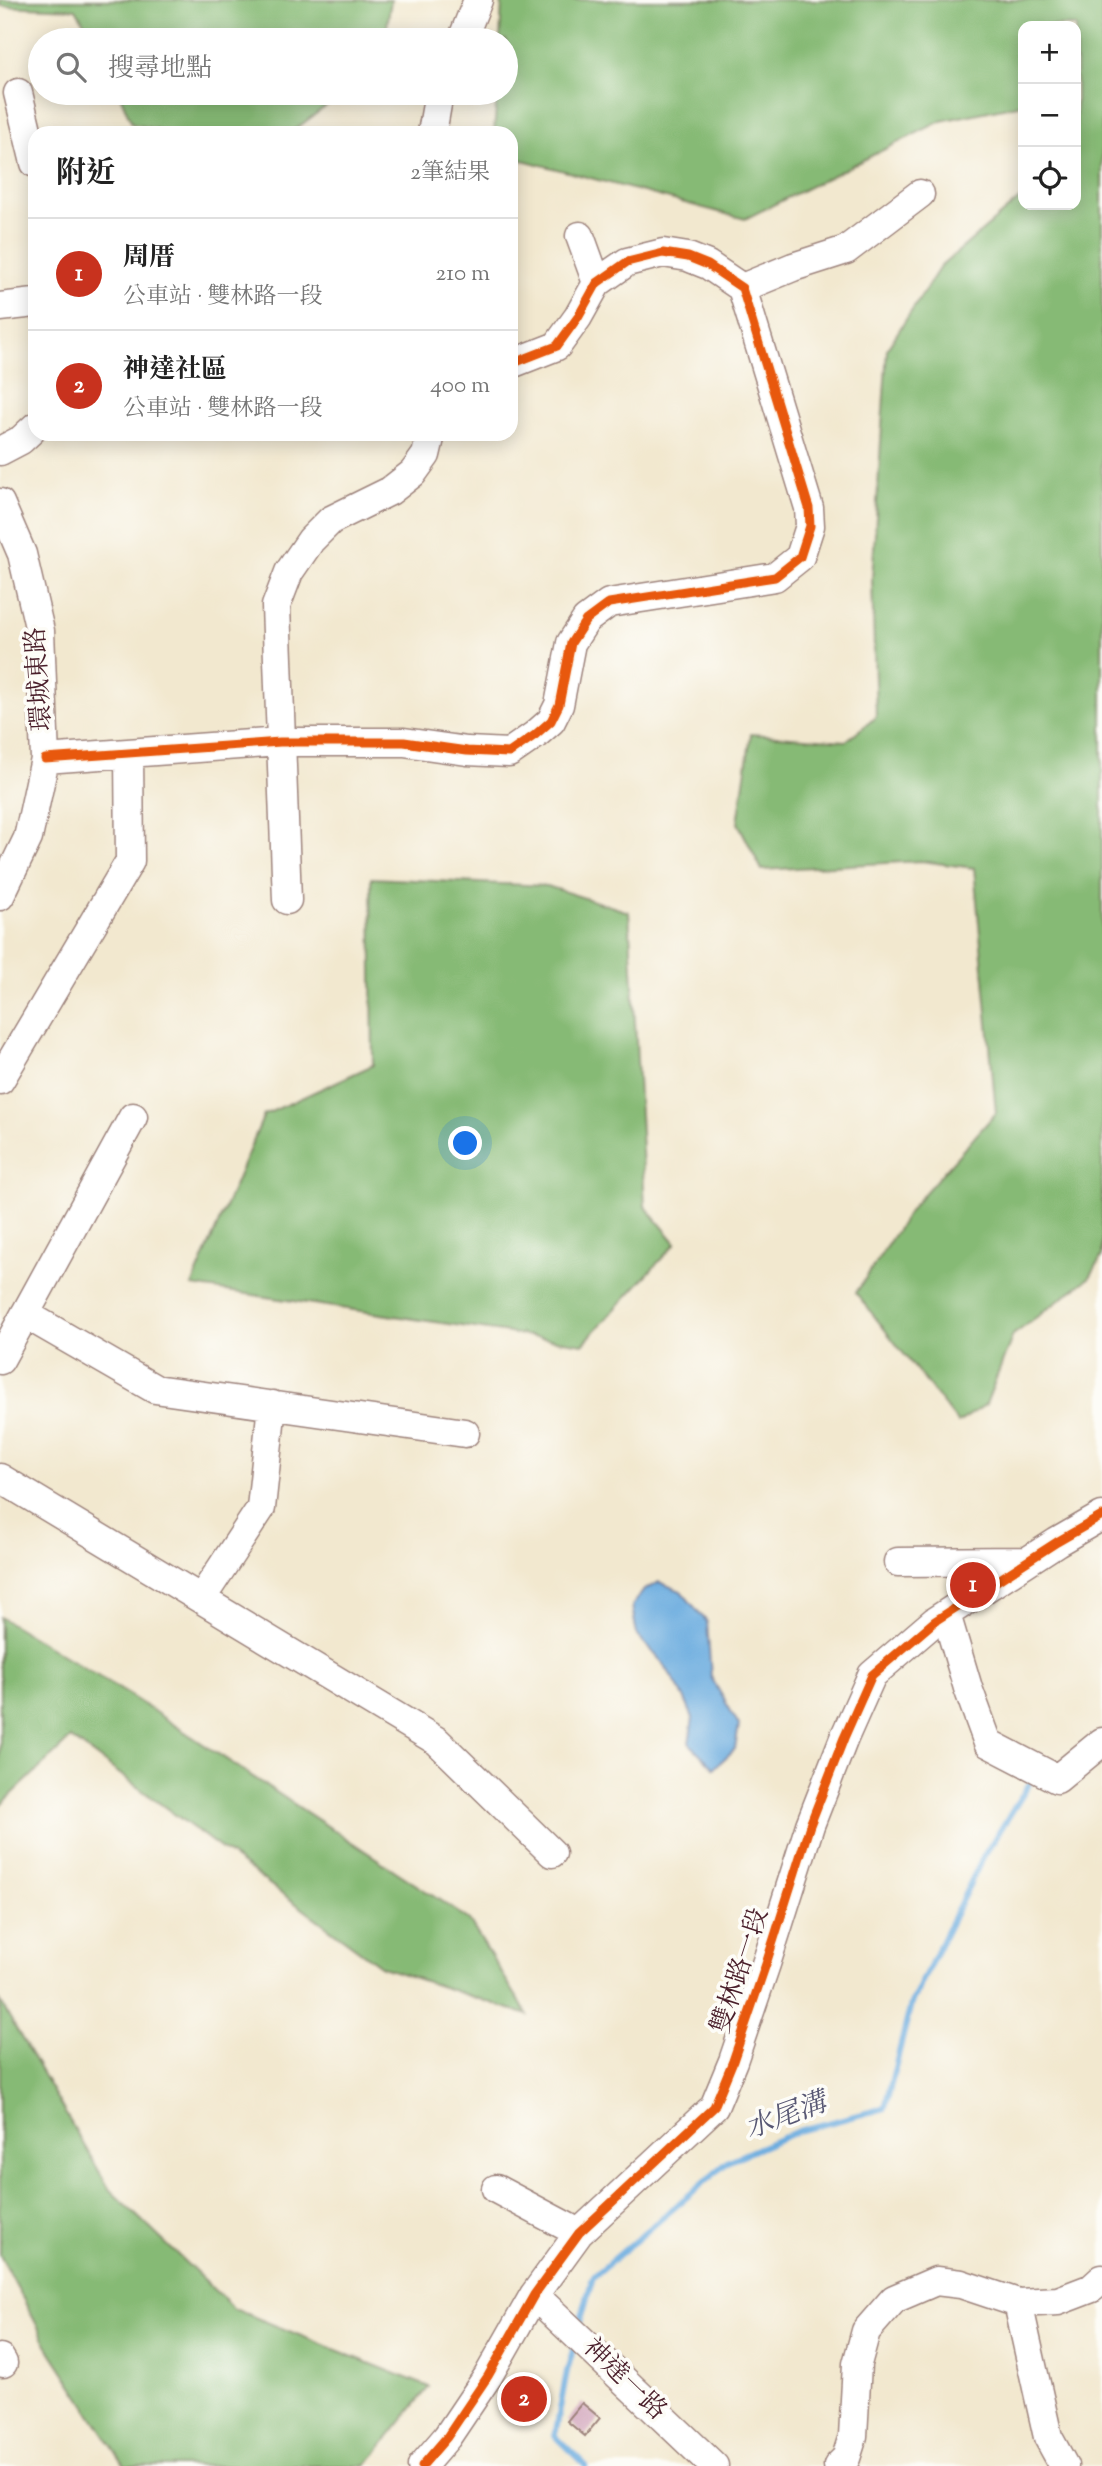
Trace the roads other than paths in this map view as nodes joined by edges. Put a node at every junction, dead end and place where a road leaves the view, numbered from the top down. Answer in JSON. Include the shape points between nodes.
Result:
{"nodes":[{"id":1,"x":478,"y":0,"type":"edge"},
{"id":2,"x":467,"y":28,"type":"edge"},
{"id":3,"x":18,"y":93,"type":"dead end"},
{"id":4,"x":437,"y":105,"type":"edge"},
{"id":5,"x":433,"y":126,"type":"edge"},
{"id":6,"x":28,"y":134,"type":"edge"},
{"id":7,"x":920,"y":194,"type":"dead end"},
{"id":8,"x":580,"y":236,"type":"dead end"},
{"id":9,"x":597,"y":283,"type":"junction"},
{"id":10,"x":742,"y":288,"type":"junction"},
{"id":11,"x":28,"y":304,"type":"edge"},
{"id":12,"x":0,"y":307,"type":"edge"},
{"id":13,"x":518,"y":361,"type":"edge"},
{"id":14,"x":28,"y":434,"type":"edge"},
{"id":15,"x":429,"y":441,"type":"edge"},
{"id":16,"x":0,"y":451,"type":"edge"},
{"id":17,"x":0,"y":503,"type":"edge"},
{"id":18,"x":280,"y":742,"type":"junction"},
{"id":19,"x":129,"y":754,"type":"junction"},
{"id":20,"x":45,"y":759,"type":"junction"},
{"id":21,"x":0,"y":896,"type":"edge"},
{"id":22,"x":287,"y":900,"type":"dead end"},
{"id":23,"x":0,"y":1080,"type":"edge"},
{"id":24,"x":133,"y":1117,"type":"dead end"},
{"id":25,"x":25,"y":1314,"type":"junction"},
{"id":26,"x":0,"y":1360,"type":"edge"},
{"id":27,"x":272,"y":1405,"type":"junction"},
{"id":28,"x":465,"y":1433,"type":"dead end"},
{"id":29,"x":0,"y":1478,"type":"edge"},
{"id":30,"x":1102,"y":1516,"type":"edge"},
{"id":31,"x":1027,"y":1561,"type":"junction"},
{"id":32,"x":898,"y":1562,"type":"dead end"},
{"id":33,"x":201,"y":1599,"type":"junction"},
{"id":34,"x":946,"y":1614,"type":"junction"},
{"id":35,"x":1102,"y":1742,"type":"edge"},
{"id":36,"x":552,"y":1853,"type":"dead end"},
{"id":37,"x":496,"y":2189,"type":"dead end"},
{"id":38,"x":579,"y":2233,"type":"junction"},
{"id":39,"x":1102,"y":2279,"type":"edge"},
{"id":40,"x":534,"y":2295,"type":"junction"},
{"id":41,"x":1018,"y":2303,"type":"junction"},
{"id":42,"x":422,"y":2466,"type":"edge"},
{"id":43,"x":714,"y":2466,"type":"edge"},
{"id":44,"x":838,"y":2466,"type":"edge"},
{"id":45,"x":1063,"y":2466,"type":"edge"}],
"edges":[{"from":1,"to":2,"type":"street"},
{"from":3,"to":6,"type":"street"},
{"from":4,"to":5,"type":"street"},
{"from":7,"to":10,"type":"street","via":[[846,250]]},
{"from":8,"to":9,"type":"street"},
{"from":9,"to":10,"type":"street","via":[[627,262],[663,253],[708,265]]},
{"from":9,"to":13,"type":"street","via":[[557,346]]},
{"from":10,"to":18,"type":"street","via":[[809,508],[810,526],[800,557],[775,577],[609,603],[586,620],[571,643],[559,705],[551,720],[509,753],[404,742]]},
{"from":11,"to":12,"type":"street"},
{"from":14,"to":16,"type":"street"},
{"from":15,"to":18,"type":"street","via":[[413,473],[390,491],[331,520],[310,540],[289,572],[276,606]]},
{"from":17,"to":20,"type":"street","name":"環城東路","via":[[22,554],[40,631]]},
{"from":18,"to":19,"type":"street"},
{"from":18,"to":22,"type":"street"},
{"from":19,"to":20,"type":"street"},
{"from":19,"to":23,"type":"street","via":[[130,861]]},
{"from":20,"to":21,"type":"street","name":"環城東路","via":[[28,838]]},
{"from":24,"to":25,"type":"street"},
{"from":25,"to":26,"type":"street"},
{"from":25,"to":27,"type":"street","via":[[155,1388]]},
{"from":27,"to":28,"type":"street"},
{"from":27,"to":33,"type":"street","via":[[261,1508]]},
{"from":29,"to":33,"type":"street"},
{"from":30,"to":31,"type":"street","name":"雙林路一段"},
{"from":31,"to":32,"type":"street"},
{"from":31,"to":34,"type":"street","name":"雙林路一段"},
{"from":33,"to":36,"type":"street","via":[[436,1741]]},
{"from":34,"to":35,"type":"street","via":[[988,1743],[1057,1779]]},
{"from":34,"to":38,"type":"street","name":"雙林路一段","via":[[872,1675],[810,1825],[714,2107]]},
{"from":37,"to":38,"type":"street"},
{"from":38,"to":40,"type":"street","name":"雙林路一段"},
{"from":39,"to":41,"type":"street","via":[[1092,2288],[1058,2301]]},
{"from":40,"to":42,"type":"street","name":"雙林路一段","via":[[488,2376]]},
{"from":40,"to":43,"type":"street","name":"神達一路"},
{"from":41,"to":44,"type":"street","via":[[961,2284],[936,2281],[894,2299],[866,2331],[857,2364],[853,2437]]},
{"from":41,"to":45,"type":"street","via":[[1048,2437]]}]}
